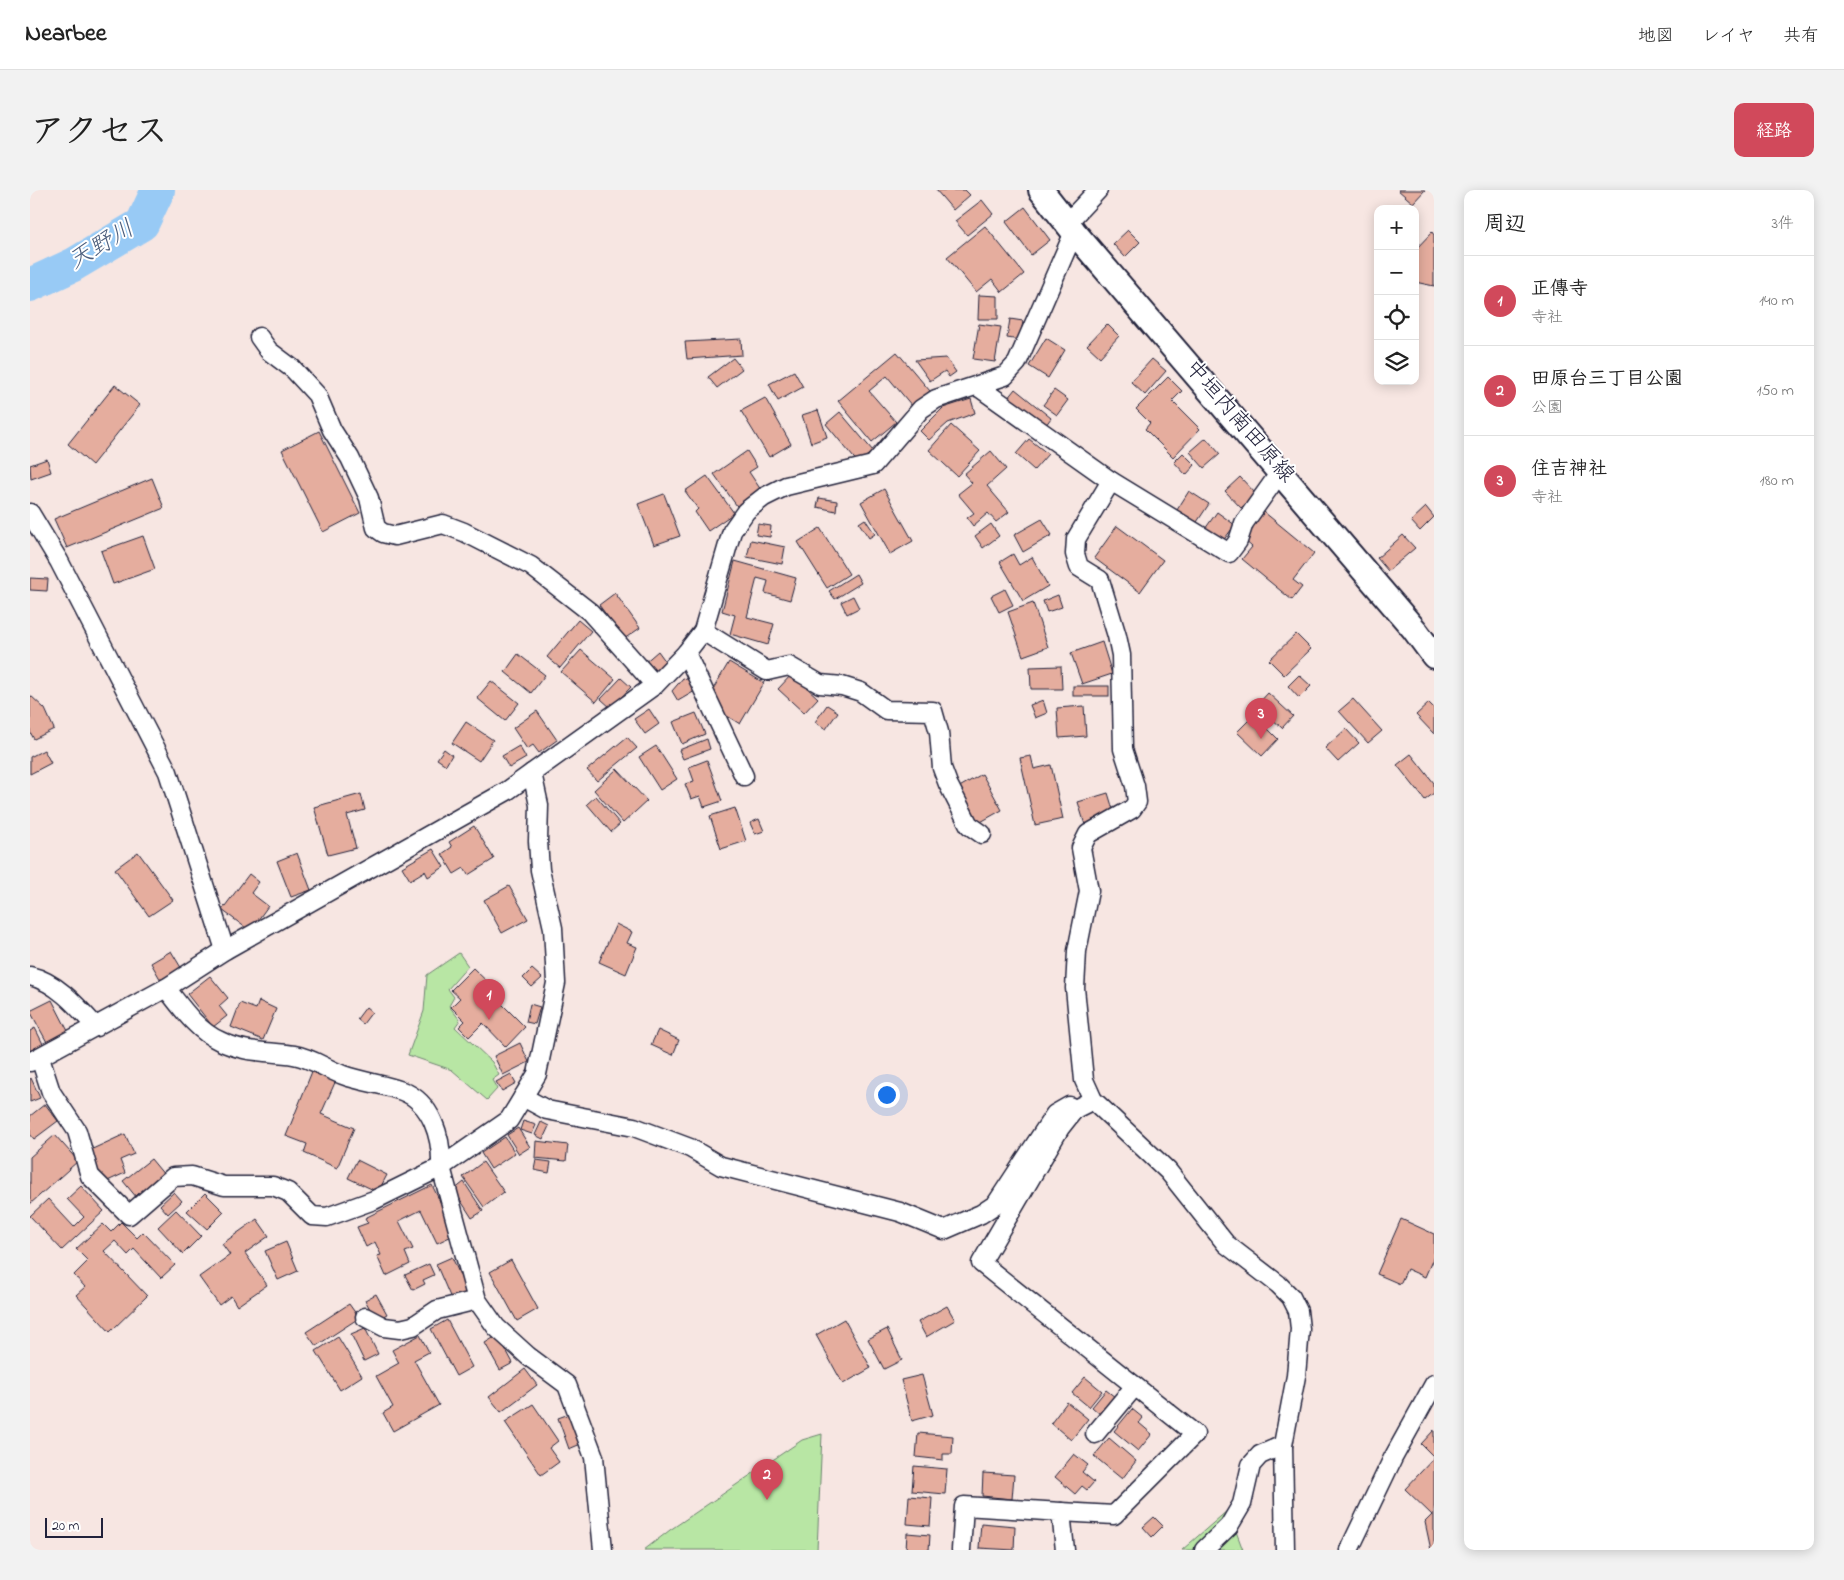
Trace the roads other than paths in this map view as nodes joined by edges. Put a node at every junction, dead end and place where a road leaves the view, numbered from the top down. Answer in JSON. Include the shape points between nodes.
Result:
{"nodes":[{"id":1,"x":1041,"y":190,"type":"edge"},
{"id":2,"x":1098,"y":190,"type":"edge"},
{"id":3,"x":1071,"y":227,"type":"junction"},
{"id":4,"x":259,"y":338,"type":"dead end"},
{"id":5,"x":977,"y":386,"type":"junction"},
{"id":6,"x":1282,"y":471,"type":"junction"},
{"id":7,"x":1111,"y":482,"type":"junction"},
{"id":8,"x":30,"y":513,"type":"edge"},
{"id":9,"x":703,"y":631,"type":"junction"},
{"id":10,"x":686,"y":653,"type":"junction"},
{"id":11,"x":1434,"y":656,"type":"edge"},
{"id":12,"x":655,"y":685,"type":"junction"},
{"id":13,"x":532,"y":773,"type":"junction"},
{"id":14,"x":744,"y":776,"type":"dead end"},
{"id":15,"x":982,"y":834,"type":"dead end"},
{"id":16,"x":225,"y":950,"type":"junction"},
{"id":17,"x":30,"y":976,"type":"edge"},
{"id":18,"x":166,"y":988,"type":"junction"},
{"id":19,"x":96,"y":1027,"type":"junction"},
{"id":20,"x":35,"y":1060,"type":"edge"},
{"id":21,"x":523,"y":1097,"type":"junction"},
{"id":22,"x":1094,"y":1100,"type":"junction"},
{"id":23,"x":1076,"y":1109,"type":"junction"},
{"id":24,"x":441,"y":1167,"type":"junction"},
{"id":25,"x":477,"y":1300,"type":"junction"},
{"id":26,"x":364,"y":1317,"type":"dead end"},
{"id":27,"x":1434,"y":1384,"type":"edge"},
{"id":28,"x":1135,"y":1386,"type":"junction"},
{"id":29,"x":1094,"y":1434,"type":"dead end"},
{"id":30,"x":1283,"y":1445,"type":"junction"},
{"id":31,"x":1061,"y":1512,"type":"junction"},
{"id":32,"x":603,"y":1550,"type":"edge"},
{"id":33,"x":961,"y":1550,"type":"edge"},
{"id":34,"x":1066,"y":1550,"type":"edge"},
{"id":35,"x":1204,"y":1550,"type":"edge"},
{"id":36,"x":1285,"y":1550,"type":"edge"},
{"id":37,"x":1349,"y":1550,"type":"edge"}],
"edges":[{"from":1,"to":3,"type":"main road","name":"中垣内南田原線"},
{"from":2,"to":3,"type":"street"},
{"from":3,"to":5,"type":"street","via":[[1017,363],[1005,376]]},
{"from":3,"to":6,"type":"main road","name":"中垣内南田原線"},
{"from":4,"to":12,"type":"street","via":[[317,394],[332,430],[369,498],[376,528],[395,536],[443,524],[531,566],[590,612]]},
{"from":5,"to":7,"type":"street"},
{"from":5,"to":9,"type":"street","via":[[936,400],[921,409],[872,465],[786,486],[746,511],[732,531]]},
{"from":6,"to":7,"type":"street","via":[[1244,523],[1229,553]]},
{"from":6,"to":11,"type":"main road","name":"中垣内南田原線"},
{"from":7,"to":22,"type":"street","via":[[1076,539],[1074,554],[1079,567],[1100,580],[1117,636],[1121,655],[1123,749],[1138,802],[1132,809],[1088,834],[1081,848],[1089,891],[1077,951],[1075,988],[1084,1080]]},
{"from":8,"to":16,"type":"street","via":[[168,772]]},
{"from":9,"to":10,"type":"street"},
{"from":9,"to":15,"type":"street","via":[[767,671],[789,666],[820,684],[861,692],[886,710],[933,712],[939,732],[942,768],[948,784],[969,825]]},
{"from":10,"to":12,"type":"street"},
{"from":10,"to":14,"type":"street"},
{"from":12,"to":13,"type":"street"},
{"from":13,"to":16,"type":"street","via":[[507,791]]},
{"from":13,"to":21,"type":"street","via":[[539,805],[540,870],[554,928],[556,983],[537,1074]]},
{"from":16,"to":18,"type":"street"},
{"from":17,"to":19,"type":"street","via":[[40,978],[74,1002]]},
{"from":18,"to":19,"type":"street"},
{"from":18,"to":24,"type":"street","via":[[189,1017],[218,1041],[250,1052],[311,1059],[342,1075],[404,1091],[421,1103],[433,1122],[442,1147]]},
{"from":19,"to":20,"type":"street"},
{"from":20,"to":24,"type":"street","via":[[51,1092],[77,1131],[90,1176],[129,1215],[173,1177],[192,1176],[224,1186],[273,1186],[288,1192],[312,1216],[327,1217],[374,1200]]},
{"from":21,"to":23,"type":"street","via":[[547,1110],[634,1127],[690,1148],[721,1166],[891,1210],[944,1230],[996,1204],[1055,1114],[1069,1106]]},
{"from":21,"to":24,"type":"street","via":[[509,1120]]},
{"from":22,"to":23,"type":"street"},
{"from":22,"to":30,"type":"street","via":[[1168,1171],[1226,1244],[1292,1297],[1300,1329],[1296,1376]]},
{"from":23,"to":28,"type":"street","via":[[1060,1128],[981,1263]]},
{"from":24,"to":25,"type":"street"},
{"from":25,"to":26,"type":"street","via":[[438,1310],[414,1326],[400,1329],[384,1327]]},
{"from":25,"to":32,"type":"street","via":[[496,1327],[567,1385],[594,1457]]},
{"from":27,"to":37,"type":"street","via":[[1393,1458]]},
{"from":28,"to":29,"type":"street"},
{"from":28,"to":31,"type":"street","via":[[1195,1434],[1114,1515]]},
{"from":30,"to":35,"type":"street","via":[[1260,1455],[1251,1464],[1242,1504],[1229,1526]]},
{"from":30,"to":36,"type":"street"},
{"from":31,"to":33,"type":"street","via":[[964,1506]]},
{"from":31,"to":34,"type":"street"}]}
